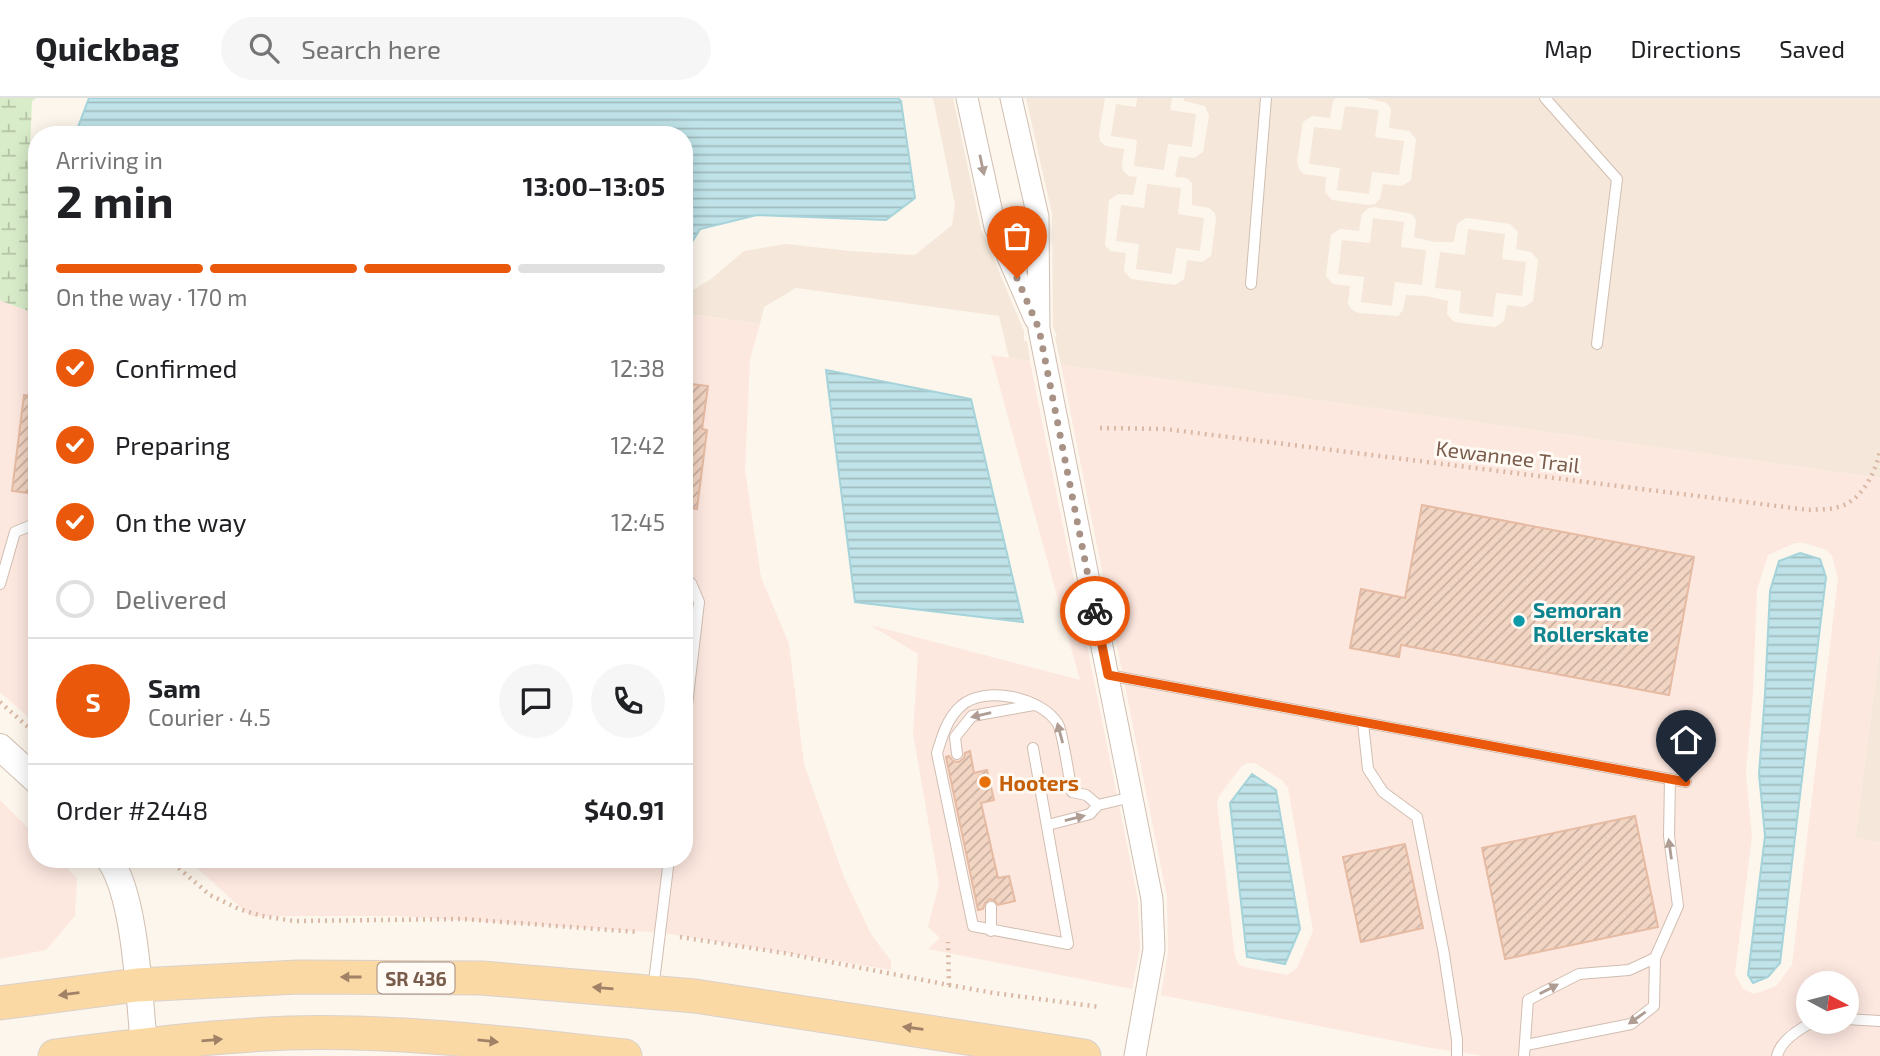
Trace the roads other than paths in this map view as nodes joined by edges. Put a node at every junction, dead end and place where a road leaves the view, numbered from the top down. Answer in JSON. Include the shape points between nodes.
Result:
{"nodes":[{"id":1,"x":967,"y":98,"type":"edge"},
{"id":2,"x":1011,"y":98,"type":"edge"},
{"id":3,"x":1266,"y":98,"type":"edge"},
{"id":4,"x":1545,"y":98,"type":"edge"},
{"id":5,"x":1251,"y":284,"type":"dead end"},
{"id":6,"x":1039,"y":329,"type":"junction"},
{"id":7,"x":1597,"y":344,"type":"dead end"},
{"id":8,"x":28,"y":527,"type":"edge"},
{"id":9,"x":0,"y":584,"type":"edge"},
{"id":10,"x":693,"y":588,"type":"edge"},
{"id":11,"x":693,"y":653,"type":"edge"},
{"id":12,"x":1108,"y":675,"type":"junction"},
{"id":13,"x":1034,"y":705,"type":"junction"},
{"id":14,"x":1363,"y":723,"type":"junction"},
{"id":15,"x":0,"y":747,"type":"edge"},
{"id":16,"x":1033,"y":748,"type":"dead end"},
{"id":17,"x":957,"y":754,"type":"dead end"},
{"id":18,"x":28,"y":773,"type":"edge"},
{"id":19,"x":1670,"y":779,"type":"junction"},
{"id":20,"x":1686,"y":782,"type":"dead end"},
{"id":21,"x":1132,"y":797,"type":"junction"},
{"id":22,"x":1098,"y":804,"type":"junction"},
{"id":23,"x":1048,"y":825,"type":"junction"},
{"id":24,"x":115,"y":868,"type":"edge"},
{"id":25,"x":668,"y":868,"type":"edge"},
{"id":26,"x":991,"y":907,"type":"dead end"},
{"id":27,"x":991,"y":931,"type":"junction"},
{"id":28,"x":1655,"y":958,"type":"junction"},
{"id":29,"x":137,"y":985,"type":"junction"},
{"id":30,"x":653,"y":993,"type":"junction"},
{"id":31,"x":0,"y":1003,"type":"edge"},
{"id":32,"x":1859,"y":1019,"type":"edge"},
{"id":33,"x":1880,"y":1021,"type":"edge"},
{"id":34,"x":1796,"y":1031,"type":"edge"},
{"id":35,"x":434,"y":1046,"type":"edge"},
{"id":36,"x":1525,"y":1050,"type":"edge"},
{"id":37,"x":145,"y":1052,"type":"edge"},
{"id":38,"x":55,"y":1056,"type":"edge"},
{"id":39,"x":625,"y":1056,"type":"edge"},
{"id":40,"x":1084,"y":1056,"type":"edge"},
{"id":41,"x":1135,"y":1056,"type":"edge"},
{"id":42,"x":1457,"y":1056,"type":"edge"},
{"id":43,"x":1777,"y":1056,"type":"edge"}],
"edges":[{"from":1,"to":6,"type":"street","one_way":true,"via":[[995,227]]},
{"from":2,"to":6,"type":"street","via":[[1038,217]]},
{"from":3,"to":5,"type":"lane"},
{"from":4,"to":7,"type":"lane","via":[[1616,178]]},
{"from":6,"to":12,"type":"street"},
{"from":8,"to":9,"type":"lane","via":[[15,532]]},
{"from":10,"to":11,"type":"lane","via":[[699,601]]},
{"from":12,"to":14,"type":"lane"},
{"from":12,"to":21,"type":"street"},
{"from":13,"to":17,"type":"lane","one_way":true,"via":[[972,716],[955,737]]},
{"from":22,"to":13,"type":"lane","one_way":true,"via":[[1072,792],[1059,724]]},
{"from":13,"to":27,"type":"lane","via":[[1008,695],[982,695],[961,705],[944,729],[937,753],[973,926]]},
{"from":14,"to":19,"type":"lane"},
{"from":14,"to":42,"type":"lane","via":[[1368,769],[1382,792],[1417,817],[1446,966]]},
{"from":15,"to":18,"type":"street"},
{"from":16,"to":23,"type":"lane"},
{"from":19,"to":20,"type":"lane"},
{"from":28,"to":19,"type":"lane","one_way":true,"via":[[1678,906],[1668,836]]},
{"from":21,"to":22,"type":"lane"},
{"from":21,"to":41,"type":"street","via":[[1152,899],[1154,949]]},
{"from":23,"to":22,"type":"lane","one_way":true,"via":[[1090,814]]},
{"from":23,"to":27,"type":"lane","via":[[1068,944]]},
{"from":24,"to":29,"type":"street","via":[[130,920]]},
{"from":25,"to":30,"type":"lane"},
{"from":26,"to":27,"type":"lane"},
{"from":36,"to":28,"type":"lane","one_way":true,"via":[[1528,1000],[1579,974],[1629,970]]},
{"from":28,"to":36,"type":"lane","one_way":true,"via":[[1654,1006],[1631,1024]]},
{"from":30,"to":29,"type":"main road","number":"SR 436","one_way":true,"via":[[482,978],[298,977]]},
{"from":29,"to":31,"type":"main road","number":"SR 436","one_way":true},
{"from":29,"to":37,"type":"street"},
{"from":40,"to":30,"type":"main road","number":"SR 436","one_way":true},
{"from":32,"to":33,"type":"lane"},
{"from":34,"to":43,"type":"lane"},
{"from":37,"to":35,"type":"main road","one_way":true,"via":[[289,1033]]},
{"from":35,"to":39,"type":"main road","one_way":true},
{"from":37,"to":38,"type":"main road"}]}
